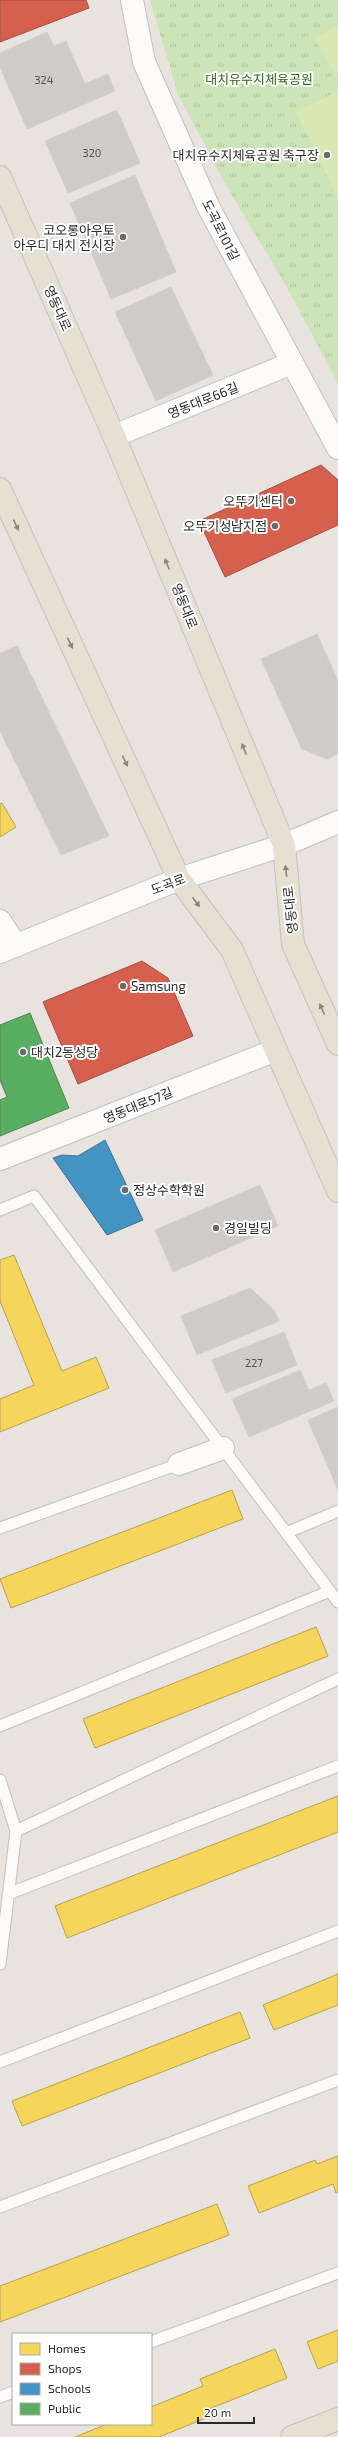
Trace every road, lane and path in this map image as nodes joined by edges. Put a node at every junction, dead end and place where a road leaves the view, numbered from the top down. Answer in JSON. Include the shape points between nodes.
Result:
{"nodes":[{"id":1,"x":132,"y":0,"type":"edge"},
{"id":2,"x":0,"y":176,"type":"edge"},
{"id":3,"x":292,"y":364,"type":"junction"},
{"id":4,"x":114,"y":436,"type":"junction"},
{"id":5,"x":338,"y":448,"type":"edge"},
{"id":6,"x":0,"y":489,"type":"edge"},
{"id":7,"x":338,"y":822,"type":"edge"},
{"id":8,"x":284,"y":845,"type":"junction"},
{"id":9,"x":179,"y":879,"type":"junction"},
{"id":10,"x":0,"y":921,"type":"edge"},
{"id":11,"x":8,"y":949,"type":"edge"},
{"id":12,"x":338,"y":1044,"type":"edge"},
{"id":13,"x":276,"y":1050,"type":"junction"},
{"id":14,"x":0,"y":1159,"type":"edge"},
{"id":15,"x":338,"y":1191,"type":"edge"},
{"id":16,"x":0,"y":1210,"type":"edge"},
{"id":17,"x":223,"y":1448,"type":"junction"},
{"id":18,"x":179,"y":1464,"type":"joint"},
{"id":19,"x":338,"y":1511,"type":"edge"},
{"id":20,"x":0,"y":1528,"type":"edge"},
{"id":21,"x":286,"y":1533,"type":"junction"},
{"id":22,"x":330,"y":1591,"type":"junction"},
{"id":23,"x":338,"y":1602,"type":"edge"},
{"id":24,"x":338,"y":1679,"type":"edge"},
{"id":25,"x":0,"y":1726,"type":"edge"},
{"id":26,"x":338,"y":1766,"type":"edge"},
{"id":27,"x":0,"y":1780,"type":"edge"},
{"id":28,"x":16,"y":1831,"type":"junction"},
{"id":29,"x":8,"y":1894,"type":"junction"},
{"id":30,"x":338,"y":1931,"type":"edge"},
{"id":31,"x":0,"y":1964,"type":"edge"},
{"id":32,"x":0,"y":2062,"type":"edge"},
{"id":33,"x":338,"y":2080,"type":"edge"},
{"id":34,"x":0,"y":2207,"type":"edge"},
{"id":35,"x":338,"y":2273,"type":"edge"},
{"id":36,"x":152,"y":2342,"type":"edge"},
{"id":37,"x":12,"y":2392,"type":"edge"},
{"id":38,"x":0,"y":2397,"type":"edge"},
{"id":39,"x":338,"y":2420,"type":"edge"},
{"id":40,"x":292,"y":2437,"type":"edge"}],
"edges":[{"from":1,"to":3,"type":"street","name":"도곡로101길","via":[[147,69],[209,208]]},
{"from":2,"to":4,"type":"main road","name":"영동대로"},
{"from":3,"to":4,"type":"street","name":"영동대로66길"},
{"from":3,"to":5,"type":"street","name":"도곡로101길"},
{"from":8,"to":4,"type":"main road","name":"영동대로","one_way":true},
{"from":6,"to":9,"type":"main road","one_way":true},
{"from":7,"to":8,"type":"street","name":"도곡로"},
{"from":8,"to":9,"type":"street","name":"도곡로"},
{"from":12,"to":8,"type":"main road","name":"영동대로","one_way":true,"via":[[293,944]]},
{"from":9,"to":11,"type":"street","name":"도곡로"},
{"from":9,"to":13,"type":"main road","one_way":true,"via":[[232,950]]},
{"from":10,"to":11,"type":"street"},
{"from":13,"to":14,"type":"street","name":"영동대로57길"},
{"from":13,"to":15,"type":"main road"},
{"from":16,"to":17,"type":"lane","via":[[34,1196]]},
{"from":17,"to":18,"type":"street"},
{"from":17,"to":21,"type":"lane"},
{"from":18,"to":20,"type":"lane"},
{"from":19,"to":21,"type":"lane"},
{"from":21,"to":22,"type":"lane"},
{"from":22,"to":23,"type":"lane"},
{"from":22,"to":25,"type":"lane"},
{"from":24,"to":28,"type":"lane"},
{"from":26,"to":29,"type":"lane"},
{"from":27,"to":28,"type":"lane"},
{"from":28,"to":29,"type":"lane"},
{"from":29,"to":31,"type":"lane"},
{"from":30,"to":32,"type":"lane"},
{"from":33,"to":34,"type":"lane"},
{"from":35,"to":36,"type":"lane"},
{"from":37,"to":38,"type":"lane"},
{"from":39,"to":40,"type":"main road"}]}
